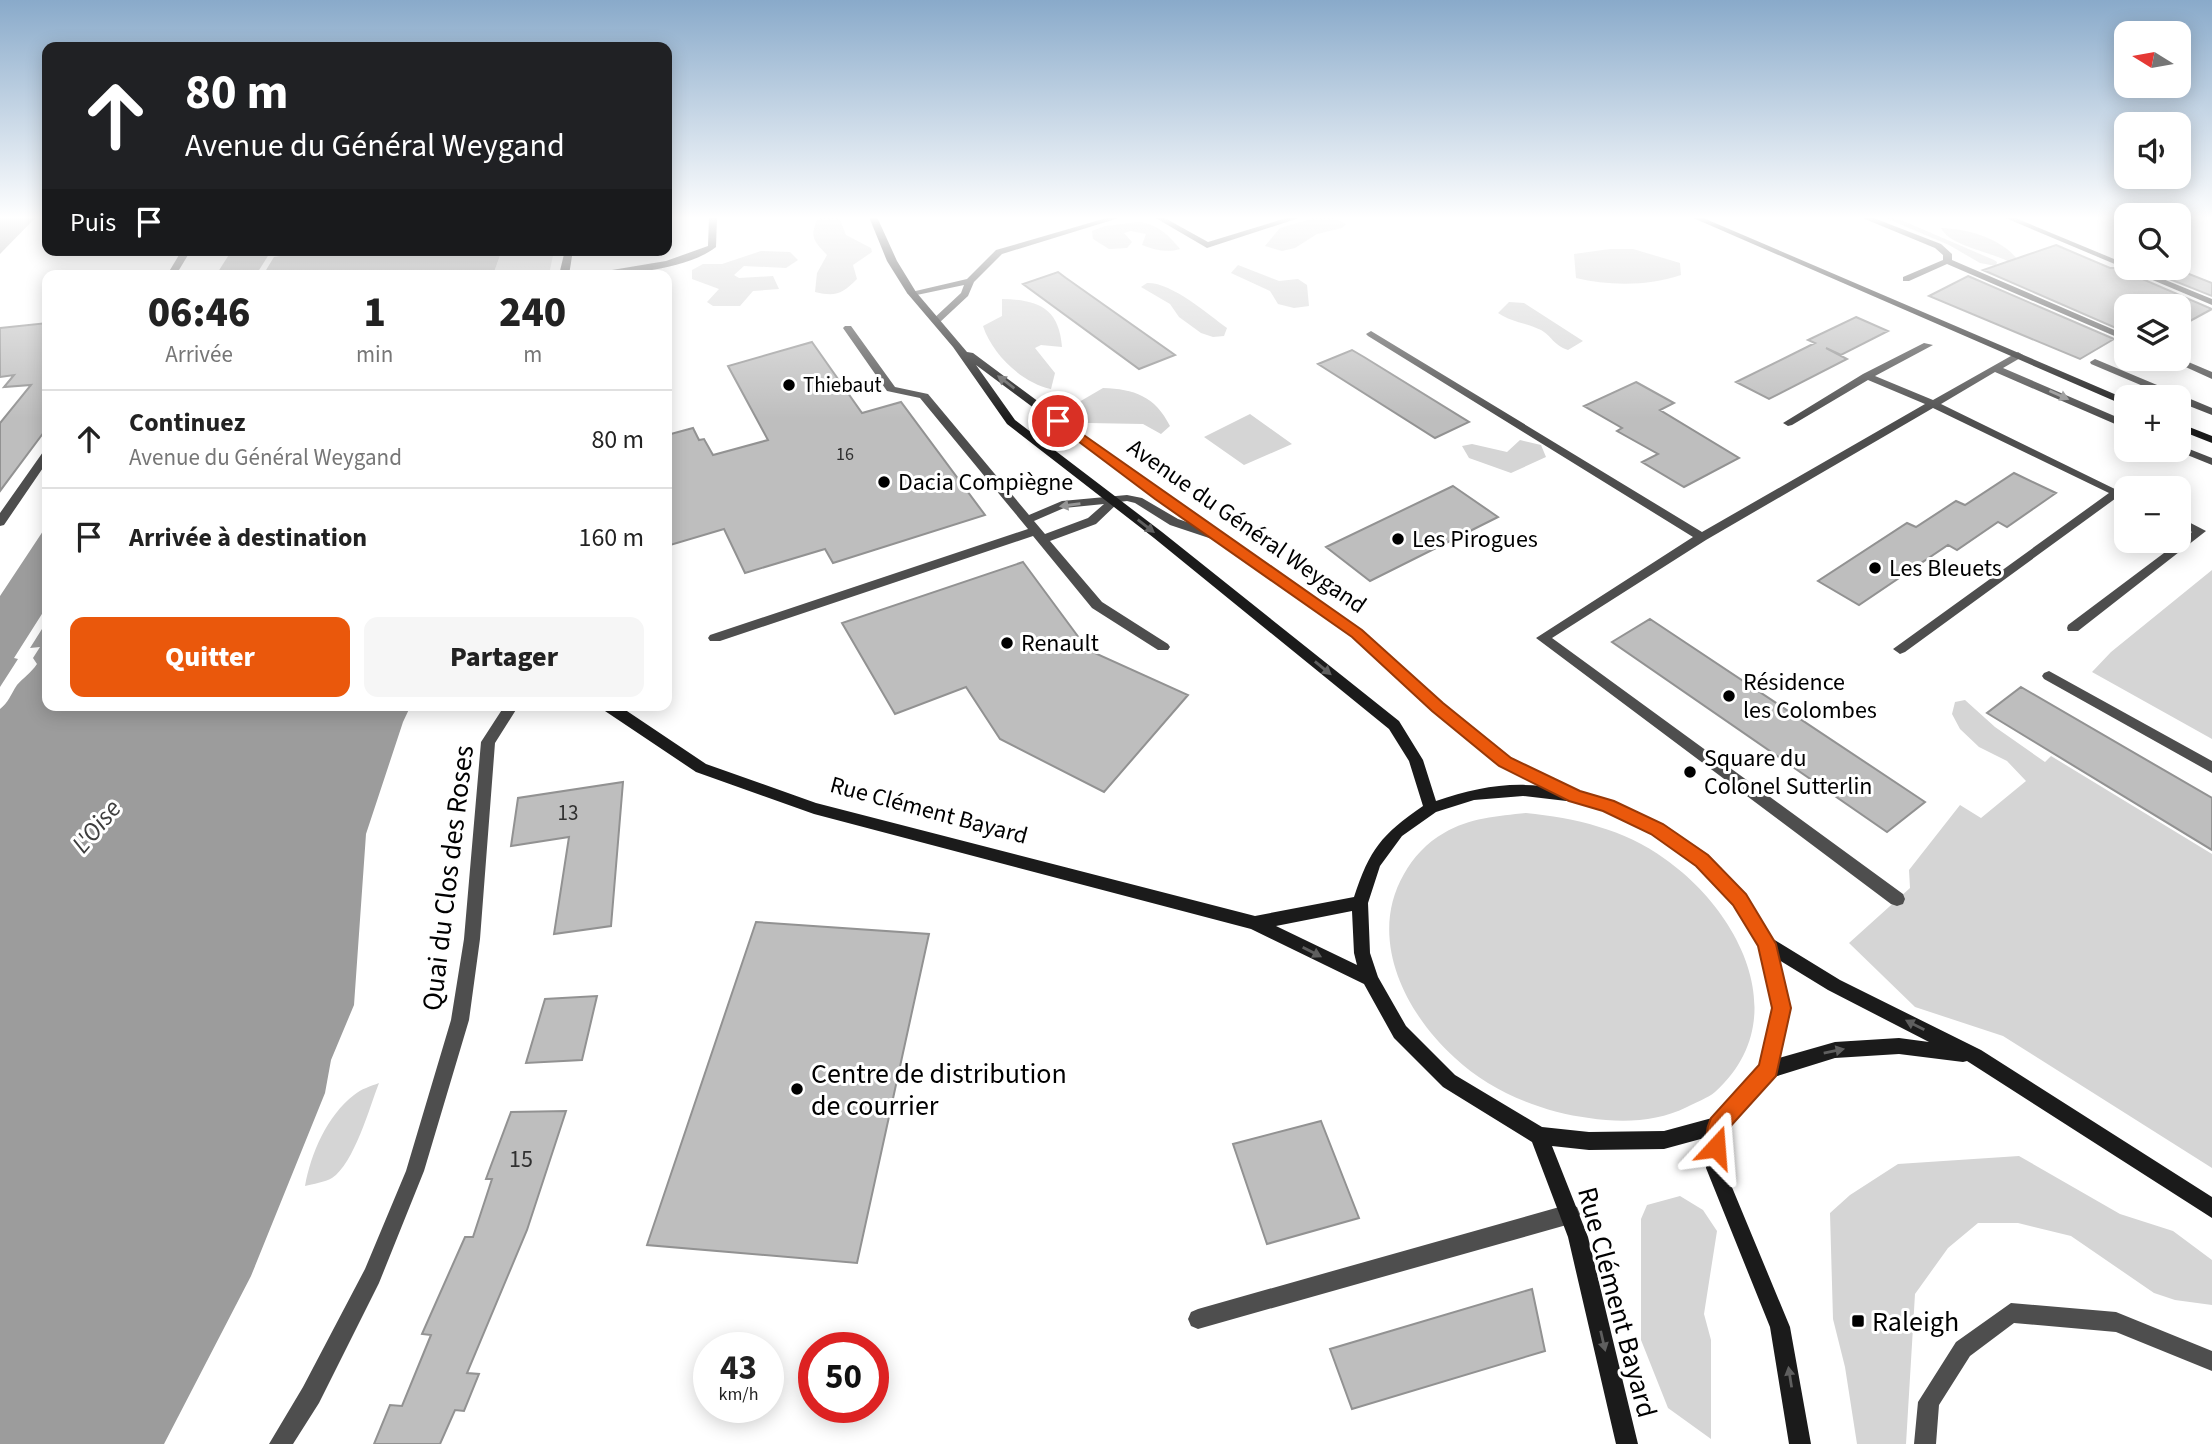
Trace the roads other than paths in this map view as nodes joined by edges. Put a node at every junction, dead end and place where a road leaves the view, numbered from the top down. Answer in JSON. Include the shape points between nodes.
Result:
{"nodes":[{"id":1,"x":907,"y":284,"type":"edge"},
{"id":2,"x":954,"y":284,"type":"edge"},
{"id":3,"x":969,"y":284,"type":"edge"},
{"id":4,"x":1853,"y":284,"type":"edge"},
{"id":5,"x":2001,"y":284,"type":"edge"},
{"id":6,"x":2169,"y":284,"type":"edge"},
{"id":7,"x":912,"y":293,"type":"junction"},
{"id":8,"x":2212,"y":303,"type":"edge"},
{"id":9,"x":936,"y":321,"type":"junction"},
{"id":10,"x":848,"y":328,"type":"dead end"},
{"id":11,"x":2114,"y":333,"type":"edge"},
{"id":12,"x":1371,"y":334,"type":"dead end"},
{"id":13,"x":957,"y":345,"type":"junction"},
{"id":14,"x":1928,"y":345,"type":"dead end"},
{"id":15,"x":2018,"y":355,"type":"junction"},
{"id":16,"x":2095,"y":362,"type":"dead end"},
{"id":17,"x":2191,"y":367,"type":"edge"},
{"id":18,"x":1996,"y":369,"type":"junction"},
{"id":19,"x":1867,"y":376,"type":"junction"},
{"id":20,"x":2212,"y":376,"type":"edge"},
{"id":21,"x":2148,"y":385,"type":"edge"},
{"id":22,"x":2114,"y":398,"type":"edge"},
{"id":23,"x":1931,"y":403,"type":"junction"},
{"id":24,"x":2191,"y":403,"type":"edge"},
{"id":25,"x":2212,"y":412,"type":"edge"},
{"id":26,"x":2114,"y":420,"type":"edge"},
{"id":27,"x":1788,"y":423,"type":"dead end"},
{"id":28,"x":2191,"y":431,"type":"edge"},
{"id":29,"x":2212,"y":440,"type":"edge"},
{"id":30,"x":2191,"y":453,"type":"edge"},
{"id":31,"x":42,"y":461,"type":"edge"},
{"id":32,"x":2212,"y":462,"type":"edge"},
{"id":33,"x":2114,"y":492,"type":"edge"},
{"id":34,"x":1114,"y":501,"type":"junction"},
{"id":35,"x":2114,"y":502,"type":"edge"},
{"id":36,"x":1027,"y":520,"type":"junction"},
{"id":37,"x":0,"y":522,"type":"edge"},
{"id":38,"x":2191,"y":527,"type":"edge"},
{"id":39,"x":1039,"y":535,"type":"junction"},
{"id":40,"x":1218,"y":537,"type":"junction"},
{"id":41,"x":1702,"y":537,"type":"junction"},
{"id":42,"x":2191,"y":538,"type":"edge"},
{"id":43,"x":2171,"y":553,"type":"edge"},
{"id":44,"x":2073,"y":628,"type":"dead end"},
{"id":45,"x":715,"y":638,"type":"dead end"},
{"id":46,"x":1163,"y":647,"type":"dead end"},
{"id":47,"x":1900,"y":649,"type":"dead end"},
{"id":48,"x":2049,"y":676,"type":"dead end"},
{"id":49,"x":508,"y":711,"type":"edge"},
{"id":50,"x":616,"y":711,"type":"edge"},
{"id":51,"x":2212,"y":768,"type":"edge"},
{"id":52,"x":1575,"y":796,"type":"junction"},
{"id":53,"x":1431,"y":808,"type":"junction"},
{"id":54,"x":1896,"y":899,"type":"dead end"},
{"id":55,"x":1360,"y":903,"type":"junction"},
{"id":56,"x":1255,"y":923,"type":"junction"},
{"id":57,"x":1767,"y":944,"type":"junction"},
{"id":58,"x":1370,"y":979,"type":"junction"},
{"id":59,"x":1975,"y":1056,"type":"junction"},
{"id":60,"x":1768,"y":1070,"type":"junction"},
{"id":61,"x":1718,"y":1125,"type":"junction"},
{"id":62,"x":1539,"y":1136,"type":"junction"},
{"id":63,"x":2212,"y":1208,"type":"edge"},
{"id":64,"x":1570,"y":1214,"type":"junction"},
{"id":65,"x":1198,"y":1319,"type":"dead end"},
{"id":66,"x":2212,"y":1361,"type":"edge"},
{"id":67,"x":280,"y":1444,"type":"edge"},
{"id":68,"x":1627,"y":1444,"type":"edge"},
{"id":69,"x":1800,"y":1444,"type":"edge"},
{"id":70,"x":1925,"y":1444,"type":"edge"}],
"edges":[{"from":1,"to":7,"type":"main road","name":"Avenue du Général Weygand"},
{"from":2,"to":7,"type":"street"},
{"from":3,"to":9,"type":"street","via":[[965,294]]},
{"from":4,"to":15,"type":"main road"},
{"from":5,"to":11,"type":"street"},
{"from":6,"to":8,"type":"street"},
{"from":7,"to":9,"type":"main road","name":"Avenue du Général Weygand"},
{"from":9,"to":13,"type":"main road","name":"Avenue du Général Weygand"},
{"from":10,"to":36,"type":"street","via":[[891,388],[924,396]]},
{"from":12,"to":41,"type":"street"},
{"from":13,"to":34,"type":"main road","name":"Avenue du Général Weygand","via":[[1011,422]]},
{"from":40,"to":13,"type":"main road","name":"Avenue du Général Weygand","one_way":true},
{"from":14,"to":19,"type":"street"},
{"from":15,"to":18,"type":"street"},
{"from":15,"to":22,"type":"main road"},
{"from":16,"to":21,"type":"street"},
{"from":17,"to":20,"type":"street"},
{"from":18,"to":23,"type":"street"},
{"from":18,"to":26,"type":"street","one_way":true},
{"from":19,"to":23,"type":"street"},
{"from":19,"to":27,"type":"street"},
{"from":23,"to":33,"type":"street"},
{"from":23,"to":41,"type":"street"},
{"from":24,"to":25,"type":"street"},
{"from":28,"to":29,"type":"main road"},
{"from":30,"to":32,"type":"street"},
{"from":31,"to":37,"type":"street"},
{"from":34,"to":36,"type":"street","one_way":true,"via":[[1062,505]]},
{"from":34,"to":39,"type":"street","via":[[1092,521]]},
{"from":34,"to":40,"type":"street","via":[[1138,500],[1174,522]]},
{"from":34,"to":53,"type":"main road","name":"Avenue du Général Weygand","one_way":true,"via":[[1394,725],[1416,760]]},
{"from":35,"to":47,"type":"street"},
{"from":36,"to":39,"type":"street"},
{"from":38,"to":42,"type":"street","via":[[2200,531]]},
{"from":39,"to":45,"type":"street"},
{"from":39,"to":46,"type":"street","via":[[1097,605]]},
{"from":40,"to":52,"type":"main road","name":"Avenue du Général Weygand","via":[[1357,633],[1505,762]]},
{"from":41,"to":54,"type":"street","via":[[1543,638]]},
{"from":43,"to":44,"type":"street"},
{"from":48,"to":51,"type":"street"},
{"from":49,"to":67,"type":"street","name":"Quai du Clos des Roses","via":[[488,742],[472,939],[460,1020],[415,1171],[372,1276],[311,1395]]},
{"from":50,"to":56,"type":"main road","name":"Rue Clément Bayard","via":[[701,768],[814,808]]},
{"from":52,"to":53,"type":"main road","via":[[1510,790],[1474,794]]},
{"from":52,"to":57,"type":"main road","via":[[1657,829],[1702,860],[1739,899]]},
{"from":53,"to":55,"type":"main road","via":[[1397,832],[1373,864]]},
{"from":55,"to":56,"type":"main road","name":"Rue Clément Bayard"},
{"from":55,"to":58,"type":"main road","via":[[1362,953]]},
{"from":56,"to":58,"type":"main road","name":"Rue Clément Bayard","one_way":true},
{"from":59,"to":57,"type":"main road","one_way":true,"via":[[1834,985]]},
{"from":57,"to":60,"type":"main road","via":[[1782,1008]]},
{"from":58,"to":62,"type":"main road","via":[[1400,1032],[1449,1081]]},
{"from":60,"to":59,"type":"main road","one_way":true,"via":[[1835,1050],[1899,1046]]},
{"from":59,"to":63,"type":"main road"},
{"from":60,"to":61,"type":"main road"},
{"from":61,"to":62,"type":"main road","via":[[1664,1140]]},
{"from":69,"to":61,"type":"main road","one_way":true,"via":[[1780,1327],[1715,1168]]},
{"from":62,"to":64,"type":"main road","name":"Rue Clément Bayard"},
{"from":64,"to":65,"type":"street"},
{"from":64,"to":68,"type":"main road","name":"Rue Clément Bayard","one_way":true},
{"from":66,"to":70,"type":"street","via":[[2116,1322],[2011,1313],[1963,1349],[1929,1402]]}]}
